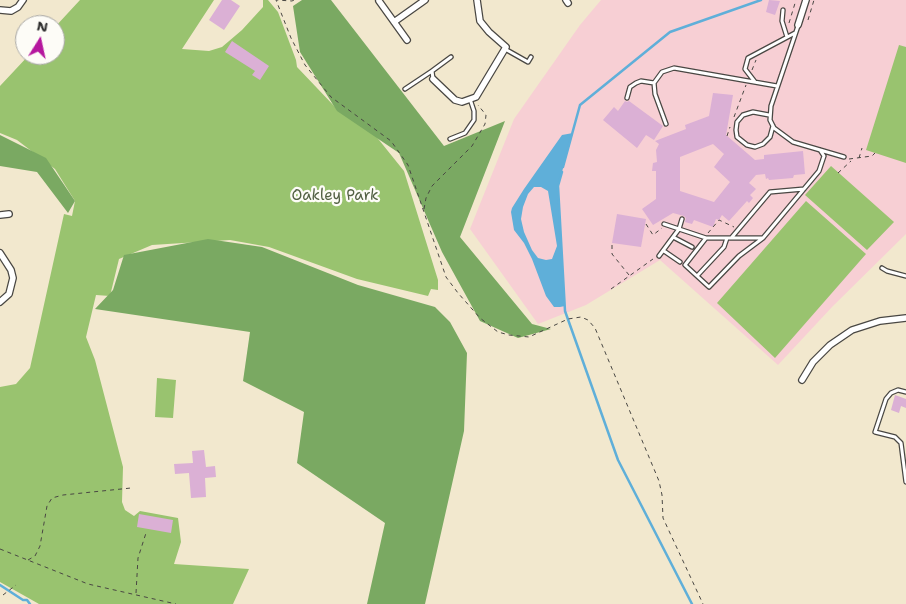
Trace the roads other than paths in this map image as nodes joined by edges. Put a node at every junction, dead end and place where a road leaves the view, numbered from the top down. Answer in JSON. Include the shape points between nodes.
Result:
{"nodes":[{"id":1,"x":23,"y":0,"type":"edge"},
{"id":2,"x":425,"y":0,"type":"edge"},
{"id":3,"x":478,"y":0,"type":"edge"},
{"id":4,"x":806,"y":0,"type":"edge"},
{"id":5,"x":379,"y":1,"type":"edge"},
{"id":6,"x":0,"y":10,"type":"edge"},
{"id":7,"x":783,"y":10,"type":"dead end"},
{"id":8,"x":394,"y":22,"type":"junction"},
{"id":9,"x":798,"y":25,"type":"joint"},
{"id":10,"x":795,"y":33,"type":"junction"},
{"id":11,"x":787,"y":36,"type":"junction"},
{"id":12,"x":407,"y":40,"type":"dead end"},
{"id":13,"x":505,"y":48,"type":"junction"},
{"id":14,"x":451,"y":57,"type":"dead end"},
{"id":15,"x":532,"y":57,"type":"dead end"},
{"id":16,"x":432,"y":71,"type":"junction"},
{"id":17,"x":433,"y":80,"type":"joint"},
{"id":18,"x":654,"y":83,"type":"junction"},
{"id":19,"x":755,"y":83,"type":"junction"},
{"id":20,"x":777,"y":86,"type":"junction"},
{"id":21,"x":404,"y":89,"type":"dead end"},
{"id":22,"x":473,"y":98,"type":"junction"},
{"id":23,"x":627,"y":98,"type":"dead end"},
{"id":24,"x":769,"y":115,"type":"junction"},
{"id":25,"x":666,"y":124,"type":"dead end"},
{"id":26,"x":772,"y":126,"type":"junction"},
{"id":27,"x":450,"y":140,"type":"dead end"},
{"id":28,"x":820,"y":150,"type":"junction"},
{"id":29,"x":844,"y":157,"type":"road end"},
{"id":30,"x":805,"y":188,"type":"junction"},
{"id":31,"x":9,"y":214,"type":"dead end"},
{"id":32,"x":0,"y":215,"type":"edge"},
{"id":33,"x":682,"y":219,"type":"dead end"},
{"id":34,"x":666,"y":224,"type":"road end"},
{"id":35,"x":679,"y":229,"type":"junction"},
{"id":36,"x":674,"y":237,"type":"junction"},
{"id":37,"x":705,"y":238,"type":"junction"},
{"id":38,"x":726,"y":238,"type":"junction"},
{"id":39,"x":732,"y":238,"type":"junction"},
{"id":40,"x":763,"y":238,"type":"junction"},
{"id":41,"x":692,"y":247,"type":"dead end"},
{"id":42,"x":664,"y":251,"type":"junction"},
{"id":43,"x":0,"y":252,"type":"edge"},
{"id":44,"x":658,"y":256,"type":"road end"},
{"id":45,"x":680,"y":262,"type":"dead end"},
{"id":46,"x":882,"y":268,"type":"dead end"},
{"id":47,"x":697,"y":276,"type":"junction"},
{"id":48,"x":906,"y":276,"type":"edge"},
{"id":49,"x":0,"y":302,"type":"edge"},
{"id":50,"x":906,"y":318,"type":"edge"},
{"id":51,"x":802,"y":380,"type":"dead end"},
{"id":52,"x":906,"y":392,"type":"edge"},
{"id":53,"x":906,"y":482,"type":"edge"}],
"edges":[{"from":1,"to":6,"type":"street","via":[[11,11]]},
{"from":2,"to":8,"type":"street"},
{"from":3,"to":13,"type":"street","via":[[480,21]]},
{"from":4,"to":9,"type":"street"},
{"from":5,"to":8,"type":"street"},
{"from":7,"to":11,"type":"lane","via":[[782,21]]},
{"from":8,"to":12,"type":"street"},
{"from":9,"to":10,"type":"lane"},
{"from":10,"to":11,"type":"lane"},
{"from":10,"to":20,"type":"lane"},
{"from":11,"to":19,"type":"lane","via":[[750,55],[745,69]]},
{"from":13,"to":15,"type":"lane","via":[[528,62]]},
{"from":13,"to":22,"type":"street"},
{"from":14,"to":16,"type":"lane"},
{"from":16,"to":17,"type":"lane"},
{"from":16,"to":21,"type":"lane"},
{"from":17,"to":22,"type":"street","via":[[455,100],[462,102]]},
{"from":18,"to":19,"type":"lane","via":[[662,72],[674,68]]},
{"from":18,"to":23,"type":"lane","via":[[636,83],[630,87]]},
{"from":18,"to":25,"type":"lane"},
{"from":19,"to":20,"type":"lane"},
{"from":20,"to":24,"type":"lane"},
{"from":22,"to":27,"type":"lane","via":[[474,120],[465,133]]},
{"from":24,"to":26,"type":"lane"},
{"from":24,"to":26,"type":"lane","via":[[753,112],[743,116],[737,122],[737,137],[747,145],[763,144],[770,137]]},
{"from":26,"to":28,"type":"lane","via":[[794,142]]},
{"from":28,"to":29,"type":"lane"},
{"from":28,"to":30,"type":"lane","via":[[824,156],[823,163]]},
{"from":30,"to":39,"type":"lane","via":[[770,192]]},
{"from":30,"to":40,"type":"lane"},
{"from":31,"to":32,"type":"street"},
{"from":33,"to":35,"type":"lane"},
{"from":34,"to":35,"type":"lane"},
{"from":35,"to":36,"type":"lane"},
{"from":35,"to":37,"type":"lane"},
{"from":36,"to":41,"type":"lane"},
{"from":36,"to":42,"type":"lane"},
{"from":37,"to":38,"type":"lane"},
{"from":37,"to":47,"type":"lane","via":[[685,265]]},
{"from":38,"to":39,"type":"lane"},
{"from":38,"to":47,"type":"lane","via":[[724,247]]},
{"from":39,"to":40,"type":"lane"},
{"from":40,"to":47,"type":"lane","via":[[739,256],[709,287]]},
{"from":42,"to":44,"type":"lane"},
{"from":42,"to":45,"type":"lane"},
{"from":43,"to":49,"type":"street","via":[[12,278],[9,294]]},
{"from":46,"to":48,"type":"lane"},
{"from":50,"to":51,"type":"street","via":[[880,321],[852,330],[830,345],[813,362]]},
{"from":52,"to":53,"type":"lane","via":[[898,390],[886,399],[875,432],[901,443]]}]}
